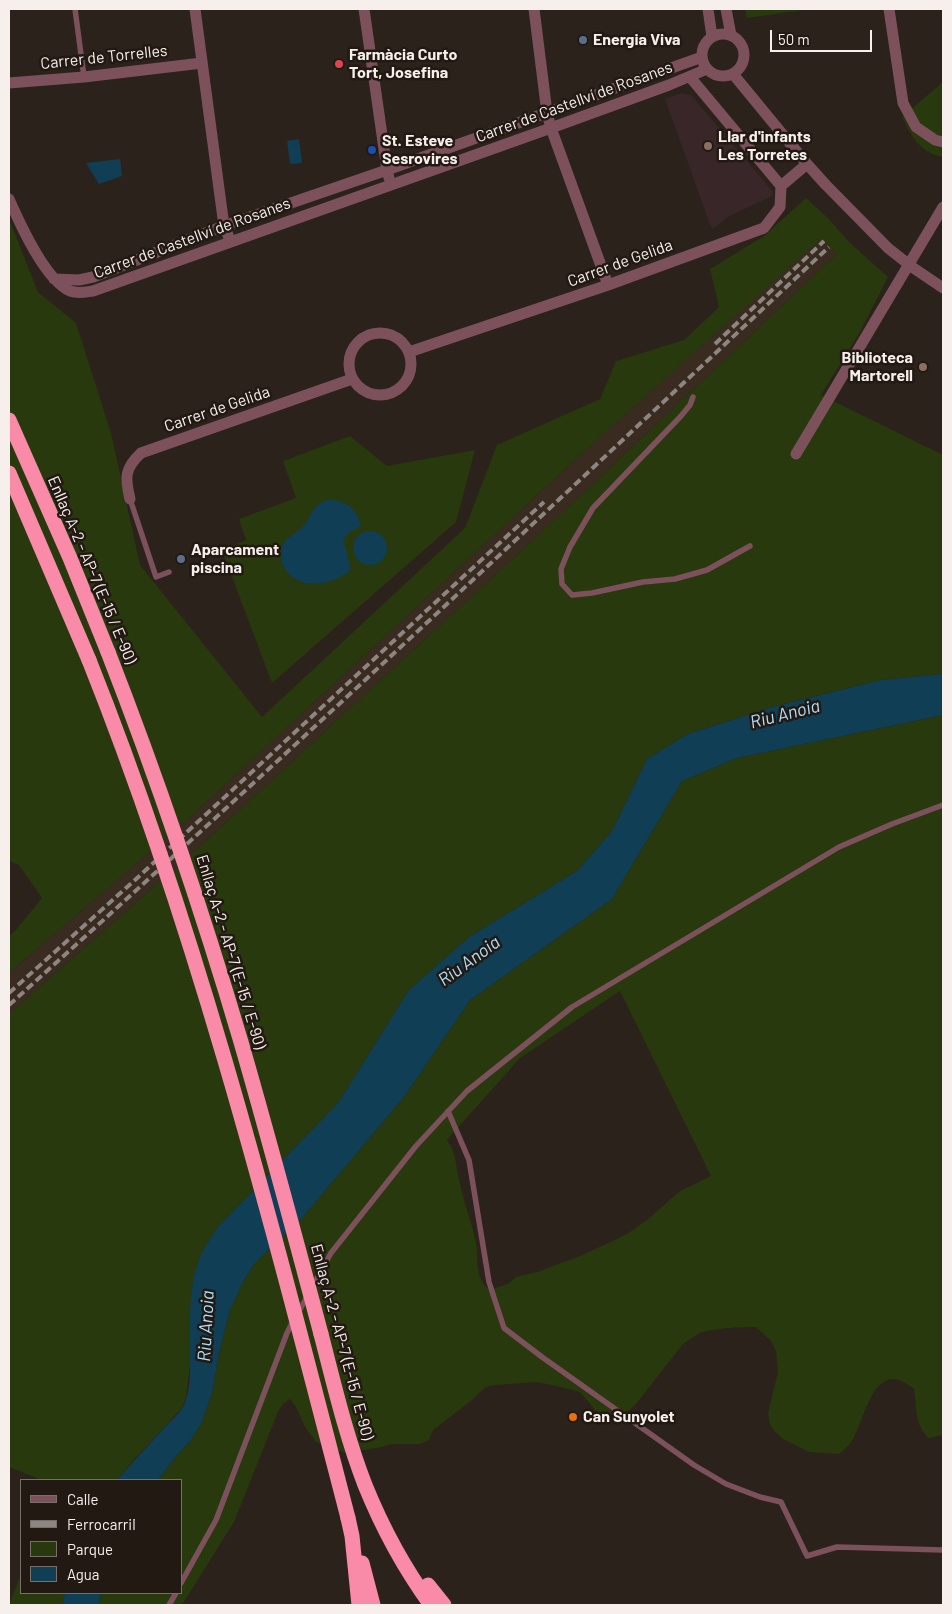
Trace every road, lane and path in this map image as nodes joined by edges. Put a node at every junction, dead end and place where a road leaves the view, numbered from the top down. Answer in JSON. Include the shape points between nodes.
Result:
{"nodes":[{"id":1,"x":76,"y":9,"type":"edge"},
{"id":2,"x":195,"y":9,"type":"edge"},
{"id":3,"x":364,"y":9,"type":"edge"},
{"id":4,"x":534,"y":9,"type":"edge"},
{"id":5,"x":708,"y":9,"type":"edge"},
{"id":6,"x":726,"y":9,"type":"edge"},
{"id":7,"x":889,"y":9,"type":"edge"},
{"id":8,"x":731,"y":35,"type":"junction"},
{"id":9,"x":712,"y":37,"type":"junction"},
{"id":10,"x":702,"y":58,"type":"junction"},
{"id":11,"x":202,"y":63,"type":"junction"},
{"id":12,"x":707,"y":69,"type":"junction"},
{"id":13,"x":734,"y":74,"type":"junction"},
{"id":14,"x":84,"y":77,"type":"junction"},
{"id":15,"x":690,"y":77,"type":"junction"},
{"id":16,"x":9,"y":83,"type":"edge"},
{"id":17,"x":548,"y":113,"type":"junction"},
{"id":18,"x":551,"y":128,"type":"junction"},
{"id":19,"x":943,"y":142,"type":"edge"},
{"id":20,"x":807,"y":164,"type":"junction"},
{"id":21,"x":387,"y":170,"type":"junction"},
{"id":22,"x":391,"y":184,"type":"junction"},
{"id":23,"x":781,"y":186,"type":"junction"},
{"id":24,"x":9,"y":199,"type":"edge"},
{"id":25,"x":943,"y":208,"type":"edge"},
{"id":26,"x":224,"y":226,"type":"junction"},
{"id":27,"x":231,"y":242,"type":"junction"},
{"id":28,"x":54,"y":279,"type":"junction"},
{"id":29,"x":608,"y":285,"type":"junction"},
{"id":30,"x":943,"y":288,"type":"edge"},
{"id":31,"x":409,"y":352,"type":"junction"},
{"id":32,"x":352,"y":379,"type":"junction"},
{"id":33,"x":693,"y":396,"type":"dead end"},
{"id":34,"x":9,"y":420,"type":"edge"},
{"id":35,"x":796,"y":454,"type":"dead end"},
{"id":36,"x":9,"y":473,"type":"edge"},
{"id":37,"x":130,"y":499,"type":"joint"},
{"id":38,"x":750,"y":546,"type":"dead end"},
{"id":39,"x":169,"y":572,"type":"dead end"},
{"id":40,"x":943,"y":805,"type":"edge"},
{"id":41,"x":448,"y":1111,"type":"junction"},
{"id":42,"x":387,"y":1530,"type":"junction"},
{"id":43,"x":352,"y":1536,"type":"junction"},
{"id":44,"x":943,"y":1550,"type":"edge"},
{"id":45,"x":182,"y":1581,"type":"edge"},
{"id":46,"x":175,"y":1594,"type":"edge"},
{"id":47,"x":169,"y":1605,"type":"edge"},
{"id":48,"x":359,"y":1605,"type":"edge"},
{"id":49,"x":373,"y":1605,"type":"edge"},
{"id":50,"x":431,"y":1605,"type":"edge"},
{"id":51,"x":444,"y":1605,"type":"edge"}],
"edges":[{"from":1,"to":14,"type":"lane"},
{"from":2,"to":11,"type":"street"},
{"from":3,"to":21,"type":"street"},
{"from":4,"to":17,"type":"street"},
{"from":5,"to":9,"type":"street"},
{"from":6,"to":8,"type":"street"},
{"from":7,"to":19,"type":"street","via":[[903,103],[916,127]]},
{"from":8,"to":9,"type":"street"},
{"from":8,"to":13,"type":"street","via":[[744,50],[743,64]]},
{"from":9,"to":10,"type":"street","via":[[704,46]]},
{"from":10,"to":12,"type":"street"},
{"from":10,"to":17,"type":"street","name":"Carrer de Castellví de Rosanes"},
{"from":11,"to":14,"type":"street","name":"Carrer de Torrelles"},
{"from":11,"to":26,"type":"street"},
{"from":12,"to":13,"type":"street","via":[[720,76]]},
{"from":12,"to":15,"type":"street","name":"Carrer de Castellví de Rosanes"},
{"from":13,"to":20,"type":"street"},
{"from":14,"to":16,"type":"street","name":"Carrer de Torrelles"},
{"from":15,"to":18,"type":"street","name":"Carrer de Castellví de Rosanes"},
{"from":15,"to":23,"type":"street"},
{"from":17,"to":18,"type":"street"},
{"from":17,"to":21,"type":"street","name":"Carrer de Castellví de Rosanes"},
{"from":18,"to":22,"type":"street","name":"Carrer de Castellví de Rosanes"},
{"from":18,"to":29,"type":"street"},
{"from":20,"to":23,"type":"street"},
{"from":20,"to":30,"type":"street","bridge":true,"via":[[888,248]]},
{"from":21,"to":22,"type":"street"},
{"from":21,"to":26,"type":"street","name":"Carrer de Castellví de Rosanes"},
{"from":22,"to":27,"type":"street","name":"Carrer de Castellví de Rosanes"},
{"from":23,"to":29,"type":"street","name":"Carrer de Gelida","via":[[780,207],[764,228]]},
{"from":24,"to":28,"type":"street","via":[[30,243]]},
{"from":25,"to":35,"type":"street"},
{"from":26,"to":27,"type":"street"},
{"from":26,"to":28,"type":"street","name":"Carrer de Castellví de Rosanes","via":[[93,277]]},
{"from":27,"to":28,"type":"street","name":"Carrer de Castellví de Rosanes","via":[[93,291],[72,292]]},
{"from":29,"to":31,"type":"street","name":"Carrer de Gelida"},
{"from":31,"to":32,"type":"street","via":[[410,373],[398,390],[378,396],[367,393]]},
{"from":31,"to":32,"type":"street","via":[[395,337],[376,333],[366,336],[352,350],[349,359]]},
{"from":32,"to":37,"type":"street","name":"Carrer de Gelida","via":[[141,453],[127,471]]},
{"from":33,"to":38,"type":"lane","via":[[681,416],[593,508],[561,569],[562,584],[572,595],[675,579],[706,570]]},
{"from":34,"to":42,"type":"highway","name":"Enllaç A-2 - AP-7 (E-15 / E-90)","bridge":true,"via":[[70,558],[167,810],[214,953],[265,1126],[346,1428],[364,1484]]},
{"from":36,"to":43,"type":"highway","bridge":true,"via":[[89,660],[134,776],[199,973],[246,1135]]},
{"from":37,"to":39,"type":"lane","via":[[156,577]]},
{"from":40,"to":41,"type":"lane","via":[[839,847],[572,1007],[467,1091]]},
{"from":41,"to":44,"type":"lane","via":[[469,1160],[489,1282],[504,1328],[694,1465],[726,1484],[780,1502],[807,1556],[837,1547]]},
{"from":41,"to":45,"type":"lane","via":[[416,1146],[332,1253],[287,1333],[216,1520]]},
{"from":42,"to":50,"type":"highway","via":[[390,1541]]},
{"from":42,"to":51,"type":"highway"},
{"from":43,"to":48,"type":"highway"},
{"from":43,"to":49,"type":"highway"},
{"from":46,"to":47,"type":"lane"}]}
